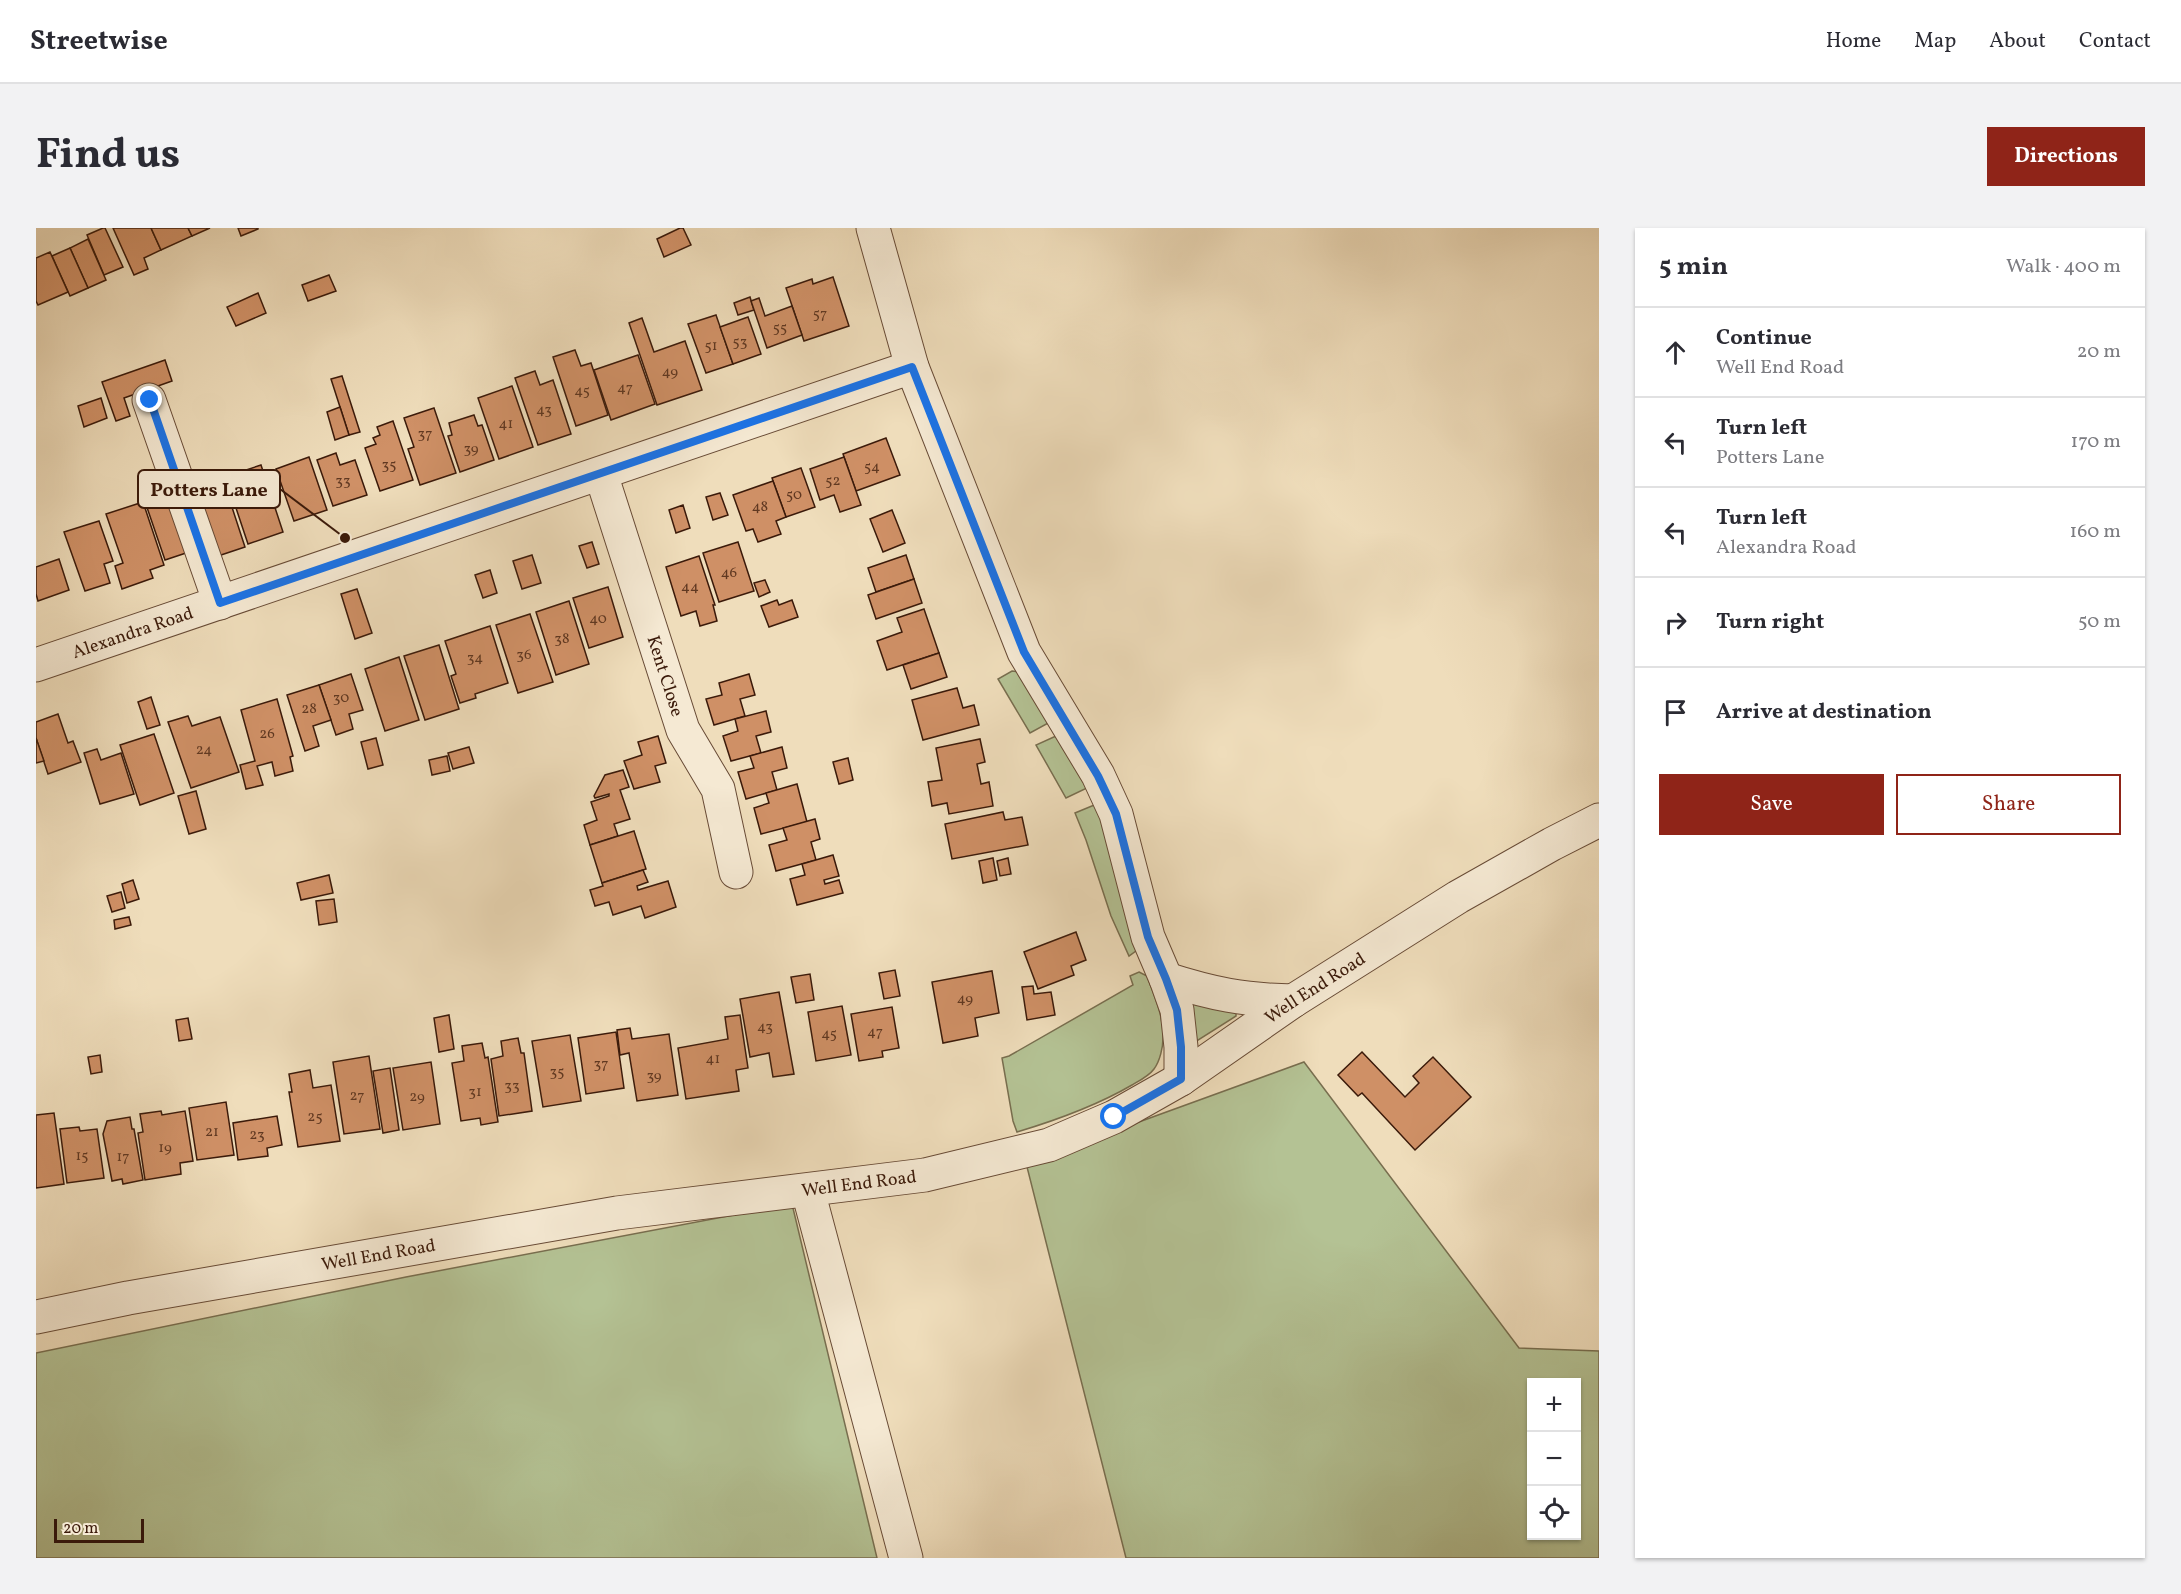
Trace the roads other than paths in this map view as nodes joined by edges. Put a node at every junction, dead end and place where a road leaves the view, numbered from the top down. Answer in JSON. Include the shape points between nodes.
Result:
{"nodes":[{"id":1,"x":873,"y":228,"type":"edge"},
{"id":2,"x":912,"y":367,"type":"junction"},
{"id":3,"x":150,"y":400,"type":"dead end"},
{"id":4,"x":601,"y":474,"type":"junction"},
{"id":5,"x":220,"y":603,"type":"junction"},
{"id":6,"x":36,"y":665,"type":"edge"},
{"id":7,"x":1599,"y":820,"type":"edge"},
{"id":8,"x":736,"y":872,"type":"dead end"},
{"id":9,"x":1166,"y":979,"type":"junction"},
{"id":10,"x":1293,"y":1001,"type":"junction"},
{"id":11,"x":1181,"y":1079,"type":"junction"},
{"id":12,"x":808,"y":1191,"type":"junction"},
{"id":13,"x":36,"y":1317,"type":"edge"},
{"id":14,"x":906,"y":1558,"type":"edge"}],
"edges":[{"from":1,"to":2,"type":"street"},
{"from":2,"to":4,"type":"street","name":"Alexandra Road"},
{"from":2,"to":9,"type":"street","via":[[1024,652],[1098,776],[1116,814],[1148,937]]},
{"from":3,"to":5,"type":"street"},
{"from":4,"to":5,"type":"street","name":"Alexandra Road"},
{"from":4,"to":8,"type":"street","name":"Kent Close","via":[[683,730],[718,789]]},
{"from":5,"to":6,"type":"street","name":"Alexandra Road"},
{"from":7,"to":10,"type":"street","name":"Well End Road","via":[[1458,897]]},
{"from":9,"to":10,"type":"street","via":[[1248,1000]]},
{"from":9,"to":11,"type":"street","via":[[1177,1010]]},
{"from":10,"to":11,"type":"street","name":"Well End Road"},
{"from":11,"to":12,"type":"street","name":"Well End Road","via":[[1114,1117],[1049,1145],[925,1175]]},
{"from":12,"to":13,"type":"street","name":"Well End Road","via":[[617,1213]]},
{"from":12,"to":14,"type":"street"}]}
